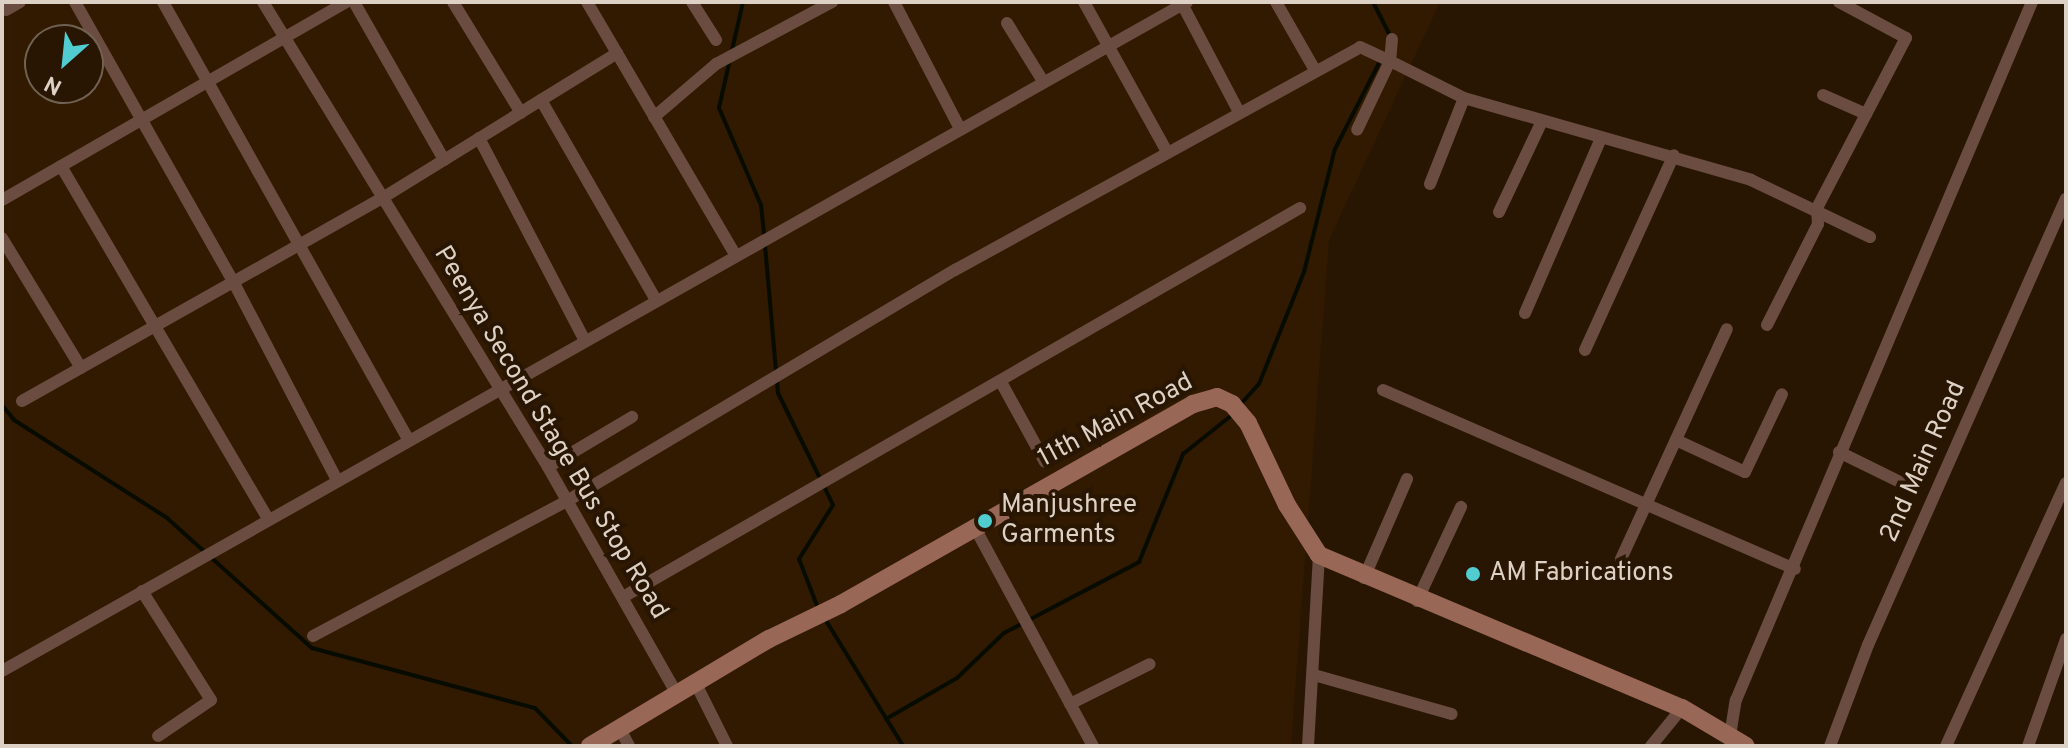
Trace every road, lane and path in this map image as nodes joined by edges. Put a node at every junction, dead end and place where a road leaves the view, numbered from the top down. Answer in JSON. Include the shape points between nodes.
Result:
{"nodes":[{"id":1,"x":20,"y":2,"type":"edge"},
{"id":2,"x":75,"y":2,"type":"edge"},
{"id":3,"x":163,"y":2,"type":"edge"},
{"id":4,"x":263,"y":2,"type":"edge"},
{"id":5,"x":346,"y":2,"type":"edge"},
{"id":6,"x":354,"y":2,"type":"edge"},
{"id":7,"x":453,"y":2,"type":"edge"},
{"id":8,"x":587,"y":2,"type":"edge"},
{"id":9,"x":692,"y":2,"type":"edge"},
{"id":10,"x":832,"y":2,"type":"edge"},
{"id":11,"x":894,"y":2,"type":"edge"},
{"id":12,"x":1084,"y":2,"type":"edge"},
{"id":13,"x":1276,"y":2,"type":"edge"},
{"id":14,"x":1839,"y":2,"type":"edge"},
{"id":15,"x":2032,"y":2,"type":"edge"},
{"id":16,"x":1183,"y":3,"type":"edge"},
{"id":17,"x":6,"y":10,"type":"dead end"},
{"id":18,"x":1007,"y":23,"type":"dead end"},
{"id":19,"x":284,"y":38,"type":"junction"},
{"id":20,"x":1392,"y":39,"type":"dead end"},
{"id":21,"x":716,"y":40,"type":"dead end"},
{"id":22,"x":1107,"y":46,"type":"junction"},
{"id":23,"x":617,"y":53,"type":"junction"},
{"id":24,"x":1390,"y":61,"type":"junction"},
{"id":25,"x":1315,"y":70,"type":"junction"},
{"id":26,"x":208,"y":81,"type":"junction"},
{"id":27,"x":1043,"y":81,"type":"junction"},
{"id":28,"x":1823,"y":95,"type":"dead end"},
{"id":29,"x":1464,"y":98,"type":"junction"},
{"id":30,"x":541,"y":100,"type":"junction"},
{"id":31,"x":1239,"y":112,"type":"junction"},
{"id":32,"x":521,"y":113,"type":"junction"},
{"id":33,"x":1866,"y":114,"type":"junction"},
{"id":34,"x":654,"y":117,"type":"junction"},
{"id":35,"x":141,"y":120,"type":"junction"},
{"id":36,"x":1541,"y":123,"type":"junction"},
{"id":37,"x":959,"y":127,"type":"junction"},
{"id":38,"x":1357,"y":130,"type":"dead end"},
{"id":39,"x":479,"y":138,"type":"junction"},
{"id":40,"x":1601,"y":138,"type":"junction"},
{"id":41,"x":1167,"y":152,"type":"junction"},
{"id":42,"x":1674,"y":155,"type":"junction"},
{"id":43,"x":444,"y":160,"type":"junction"},
{"id":44,"x":61,"y":166,"type":"junction"},
{"id":45,"x":1430,"y":184,"type":"dead end"},
{"id":46,"x":384,"y":197,"type":"junction"},
{"id":47,"x":2066,"y":199,"type":"edge"},
{"id":48,"x":2,"y":200,"type":"edge"},
{"id":49,"x":1300,"y":208,"type":"dead end"},
{"id":50,"x":1817,"y":208,"type":"junction"},
{"id":51,"x":1499,"y":212,"type":"dead end"},
{"id":52,"x":1870,"y":237,"type":"dead end"},
{"id":53,"x":2,"y":238,"type":"edge"},
{"id":54,"x":300,"y":245,"type":"junction"},
{"id":55,"x":734,"y":253,"type":"junction"},
{"id":56,"x":234,"y":283,"type":"junction"},
{"id":57,"x":655,"y":298,"type":"junction"},
{"id":58,"x":1525,"y":313,"type":"dead end"},
{"id":59,"x":1767,"y":325,"type":"dead end"},
{"id":60,"x":156,"y":328,"type":"junction"},
{"id":61,"x":1727,"y":329,"type":"dead end"},
{"id":62,"x":584,"y":339,"type":"junction"},
{"id":63,"x":1585,"y":350,"type":"dead end"},
{"id":64,"x":81,"y":368,"type":"junction"},
{"id":65,"x":1001,"y":382,"type":"junction"},
{"id":66,"x":500,"y":387,"type":"junction"},
{"id":67,"x":1383,"y":390,"type":"dead end"},
{"id":68,"x":1782,"y":394,"type":"dead end"},
{"id":69,"x":22,"y":401,"type":"dead end"},
{"id":70,"x":632,"y":417,"type":"dead end"},
{"id":71,"x":408,"y":439,"type":"junction"},
{"id":72,"x":1676,"y":440,"type":"junction"},
{"id":73,"x":1839,"y":452,"type":"junction"},
{"id":74,"x":1045,"y":462,"type":"dead end"},
{"id":75,"x":548,"y":467,"type":"junction"},
{"id":76,"x":1407,"y":479,"type":"dead end"},
{"id":77,"x":337,"y":480,"type":"junction"},
{"id":78,"x":1902,"y":483,"type":"dead end"},
{"id":79,"x":2066,"y":483,"type":"edge"},
{"id":80,"x":567,"y":501,"type":"junction"},
{"id":81,"x":1647,"y":503,"type":"junction"},
{"id":82,"x":1461,"y":507,"type":"dead end"},
{"id":83,"x":268,"y":519,"type":"junction"},
{"id":84,"x":974,"y":526,"type":"junction"},
{"id":85,"x":1319,"y":555,"type":"junction"},
{"id":86,"x":1621,"y":559,"type":"dead end"},
{"id":87,"x":1795,"y":569,"type":"junction"},
{"id":88,"x":1364,"y":578,"type":"junction"},
{"id":89,"x":142,"y":591,"type":"junction"},
{"id":90,"x":623,"y":597,"type":"junction"},
{"id":91,"x":1417,"y":601,"type":"junction"},
{"id":92,"x":313,"y":636,"type":"dead end"},
{"id":93,"x":2066,"y":639,"type":"edge"},
{"id":94,"x":1150,"y":664,"type":"dead end"},
{"id":95,"x":2,"y":671,"type":"edge"},
{"id":96,"x":1314,"y":675,"type":"junction"},
{"id":97,"x":695,"y":682,"type":"junction"},
{"id":98,"x":676,"y":692,"type":"junction"},
{"id":99,"x":1070,"y":704,"type":"junction"},
{"id":100,"x":1682,"y":708,"type":"junction"},
{"id":101,"x":1452,"y":714,"type":"dead end"},
{"id":102,"x":619,"y":727,"type":"junction"},
{"id":103,"x":158,"y":736,"type":"dead end"},
{"id":104,"x":1738,"y":741,"type":"edge"},
{"id":105,"x":590,"y":746,"type":"edge"},
{"id":106,"x":629,"y":746,"type":"edge"},
{"id":107,"x":727,"y":746,"type":"edge"},
{"id":108,"x":1093,"y":746,"type":"edge"},
{"id":109,"x":1308,"y":746,"type":"edge"},
{"id":110,"x":1651,"y":746,"type":"edge"},
{"id":111,"x":1830,"y":746,"type":"edge"},
{"id":112,"x":1946,"y":746,"type":"edge"},
{"id":113,"x":2028,"y":746,"type":"edge"}],
"edges":[{"from":1,"to":17,"type":"street"},
{"from":2,"to":35,"type":"street"},
{"from":3,"to":26,"type":"street"},
{"from":4,"to":19,"type":"street","name":"Peenya Second Stage Bus Stop Road"},
{"from":5,"to":19,"type":"street"},
{"from":6,"to":43,"type":"street"},
{"from":7,"to":32,"type":"street"},
{"from":8,"to":23,"type":"street"},
{"from":9,"to":21,"type":"street"},
{"from":10,"to":34,"type":"street","via":[[716,64]]},
{"from":11,"to":37,"type":"street"},
{"from":12,"to":22,"type":"street"},
{"from":13,"to":25,"type":"street"},
{"from":14,"to":33,"type":"street","via":[[1906,38]]},
{"from":15,"to":73,"type":"street"},
{"from":16,"to":22,"type":"street"},
{"from":16,"to":31,"type":"street"},
{"from":18,"to":27,"type":"street"},
{"from":19,"to":26,"type":"street"},
{"from":19,"to":46,"type":"street","name":"Peenya Second Stage Bus Stop Road"},
{"from":20,"to":24,"type":"street"},
{"from":22,"to":27,"type":"street"},
{"from":22,"to":41,"type":"street"},
{"from":23,"to":30,"type":"street"},
{"from":23,"to":34,"type":"street"},
{"from":24,"to":25,"type":"street","via":[[1360,47]]},
{"from":24,"to":29,"type":"street"},
{"from":24,"to":38,"type":"street"},
{"from":25,"to":31,"type":"street"},
{"from":26,"to":35,"type":"street"},
{"from":26,"to":54,"type":"street"},
{"from":27,"to":37,"type":"street"},
{"from":28,"to":33,"type":"street"},
{"from":29,"to":36,"type":"street"},
{"from":29,"to":45,"type":"street"},
{"from":30,"to":32,"type":"street"},
{"from":30,"to":57,"type":"street"},
{"from":31,"to":41,"type":"street"},
{"from":32,"to":39,"type":"street"},
{"from":33,"to":50,"type":"street"},
{"from":34,"to":55,"type":"street"},
{"from":35,"to":44,"type":"street"},
{"from":35,"to":56,"type":"street"},
{"from":36,"to":40,"type":"street"},
{"from":36,"to":51,"type":"street"},
{"from":37,"to":55,"type":"street"},
{"from":39,"to":43,"type":"street"},
{"from":39,"to":62,"type":"street"},
{"from":40,"to":42,"type":"street"},
{"from":40,"to":58,"type":"street"},
{"from":41,"to":80,"type":"street"},
{"from":42,"to":50,"type":"street"},
{"from":42,"to":63,"type":"street"},
{"from":43,"to":46,"type":"street"},
{"from":44,"to":48,"type":"street"},
{"from":44,"to":60,"type":"street"},
{"from":46,"to":54,"type":"street"},
{"from":46,"to":66,"type":"street","name":"Peenya Second Stage Bus Stop Road"},
{"from":47,"to":111,"type":"street","name":"2nd Main Road","via":[[1874,630]]},
{"from":49,"to":65,"type":"street"},
{"from":50,"to":52,"type":"street"},
{"from":50,"to":59,"type":"street","via":[[1818,224]]},
{"from":53,"to":64,"type":"street"},
{"from":54,"to":56,"type":"street"},
{"from":54,"to":71,"type":"street"},
{"from":55,"to":57,"type":"street"},
{"from":56,"to":60,"type":"street"},
{"from":56,"to":77,"type":"street"},
{"from":57,"to":62,"type":"street"},
{"from":60,"to":64,"type":"street"},
{"from":60,"to":83,"type":"street"},
{"from":61,"to":72,"type":"street"},
{"from":62,"to":66,"type":"street"},
{"from":64,"to":69,"type":"street"},
{"from":65,"to":74,"type":"street"},
{"from":65,"to":90,"type":"street"},
{"from":66,"to":71,"type":"street"},
{"from":66,"to":75,"type":"street","name":"Peenya Second Stage Bus Stop Road"},
{"from":67,"to":81,"type":"street"},
{"from":68,"to":72,"type":"street","via":[[1745,472]]},
{"from":70,"to":75,"type":"street"},
{"from":71,"to":77,"type":"street"},
{"from":72,"to":81,"type":"street"},
{"from":73,"to":78,"type":"street"},
{"from":73,"to":87,"type":"street"},
{"from":75,"to":80,"type":"street","name":"Peenya Second Stage Bus Stop Road"},
{"from":76,"to":88,"type":"street"},
{"from":77,"to":83,"type":"street"},
{"from":79,"to":112,"type":"street"},
{"from":80,"to":90,"type":"street","name":"Peenya Second Stage Bus Stop Road"},
{"from":80,"to":92,"type":"street"},
{"from":81,"to":86,"type":"street"},
{"from":81,"to":87,"type":"street"},
{"from":82,"to":91,"type":"street"},
{"from":83,"to":89,"type":"street"},
{"from":84,"to":85,"type":"street","name":"11th Main Road","via":[[1193,404],[1217,397],[1237,410]]},
{"from":84,"to":97,"type":"street","name":"11th Main Road"},
{"from":84,"to":99,"type":"street"},
{"from":85,"to":88,"type":"street"},
{"from":85,"to":96,"type":"street"},
{"from":87,"to":104,"type":"street","via":[[1736,700]]},
{"from":88,"to":91,"type":"street"},
{"from":89,"to":95,"type":"street"},
{"from":89,"to":103,"type":"street","via":[[211,700]]},
{"from":90,"to":98,"type":"street","name":"Peenya Second Stage Bus Stop Road"},
{"from":91,"to":100,"type":"street"},
{"from":93,"to":113,"type":"street"},
{"from":94,"to":99,"type":"street"},
{"from":96,"to":101,"type":"street"},
{"from":96,"to":109,"type":"street"},
{"from":97,"to":98,"type":"street","name":"11th Main Road"},
{"from":97,"to":107,"type":"street"},
{"from":98,"to":102,"type":"street","name":"11th Main Road"},
{"from":99,"to":108,"type":"street"},
{"from":100,"to":104,"type":"street"},
{"from":100,"to":110,"type":"street"},
{"from":102,"to":105,"type":"street","name":"11th Main Road"},
{"from":102,"to":106,"type":"street"}]}
